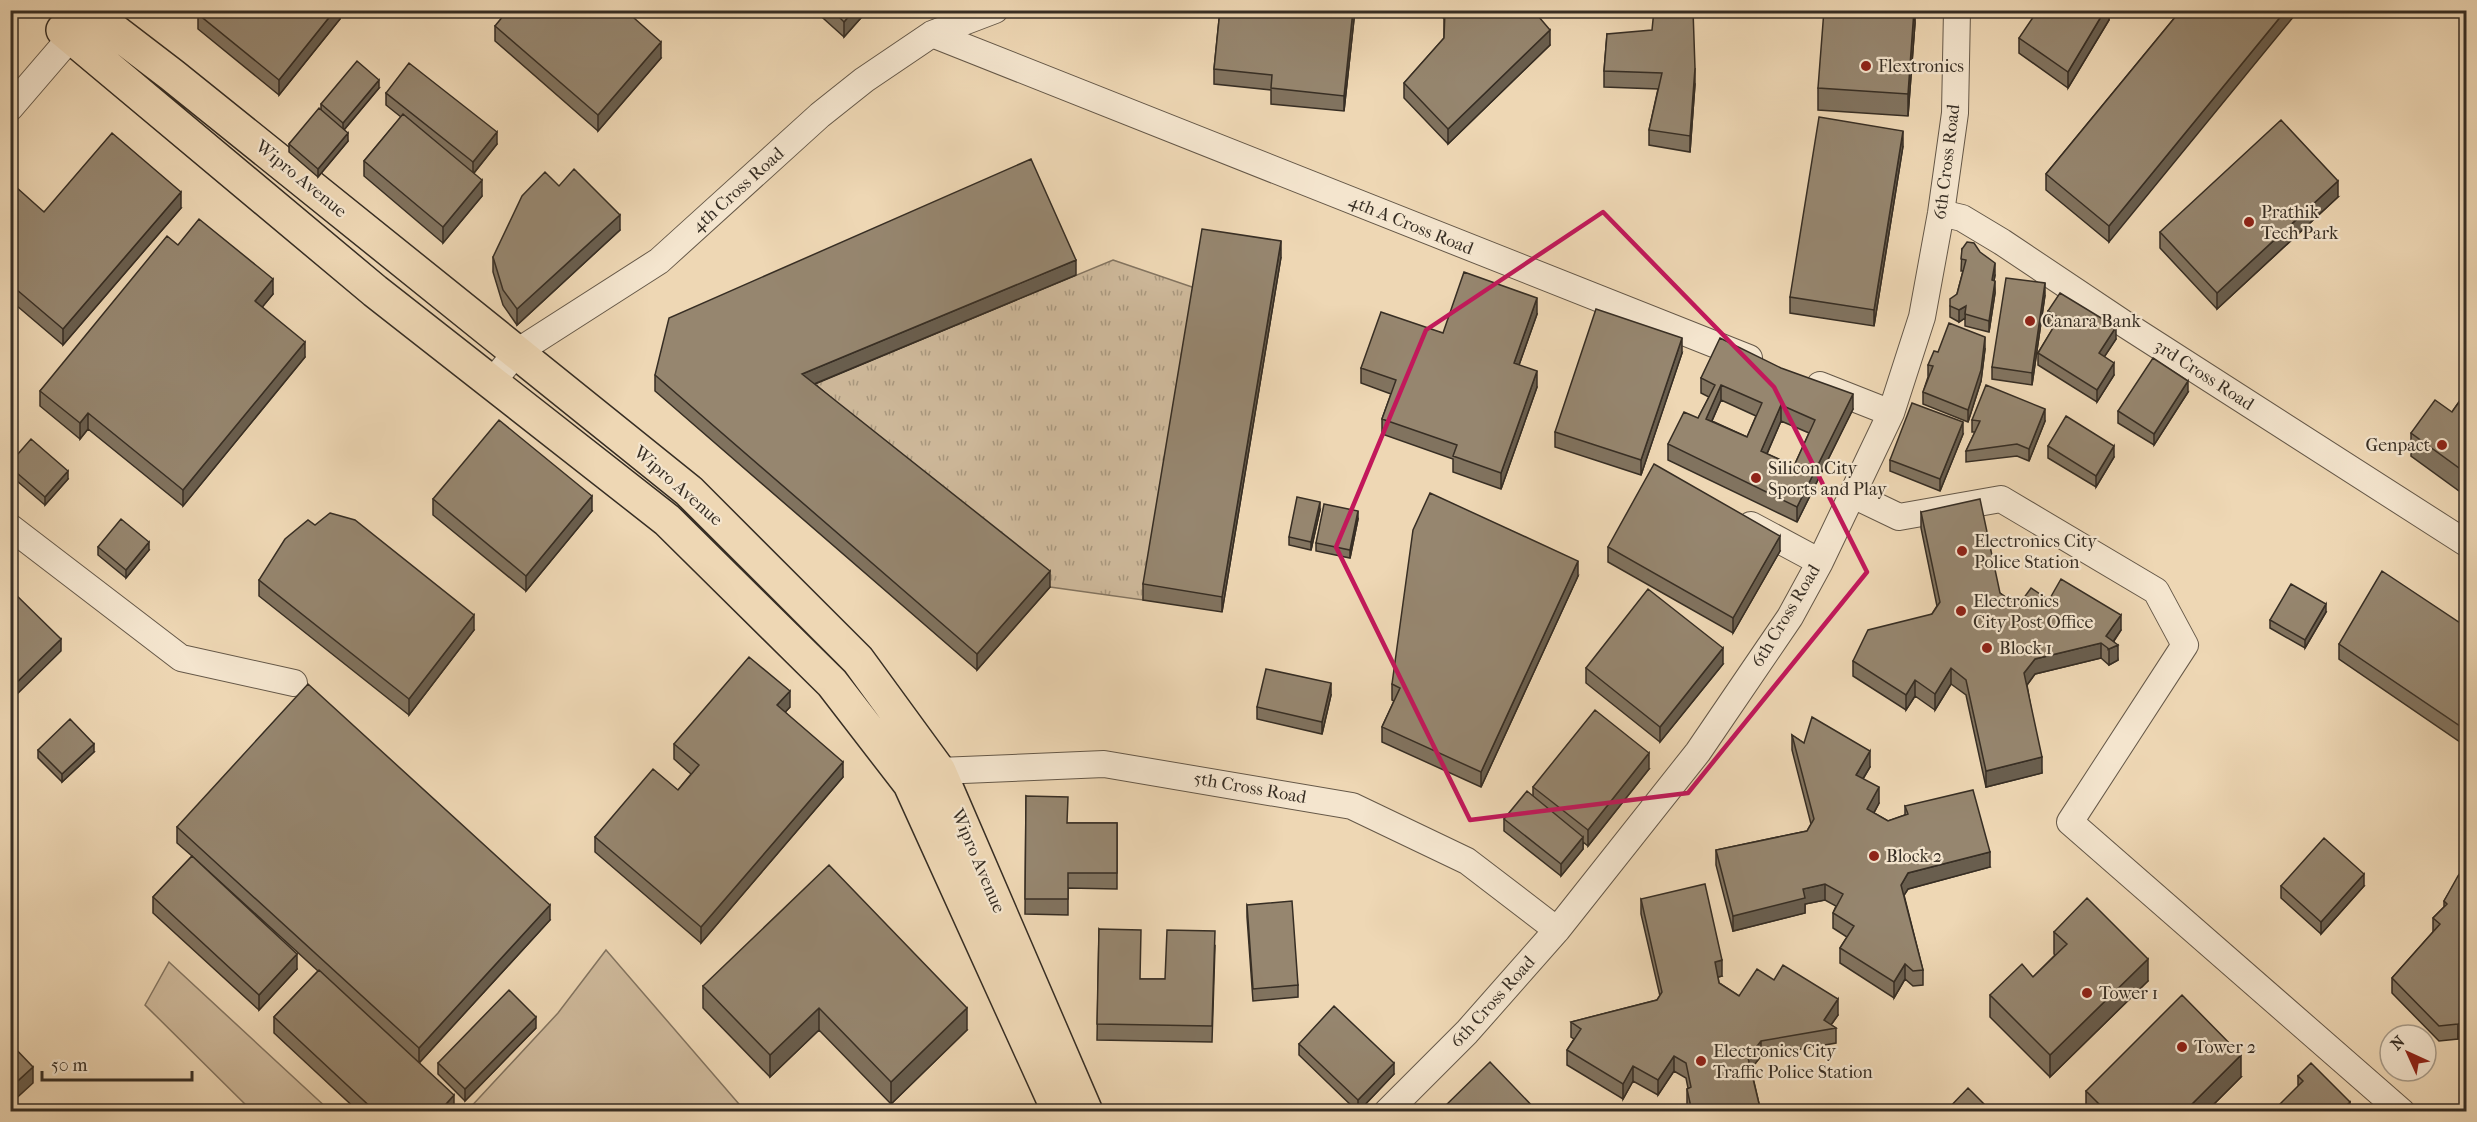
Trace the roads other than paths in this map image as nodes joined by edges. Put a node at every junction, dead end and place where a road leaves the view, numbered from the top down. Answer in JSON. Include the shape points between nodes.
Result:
{"nodes":[{"id":1,"x":995,"y":10,"type":"edge"},
{"id":2,"x":1957,"y":10,"type":"edge"},
{"id":3,"x":81,"y":19,"type":"edge"},
{"id":4,"x":932,"y":34,"type":"junction"},
{"id":5,"x":10,"y":90,"type":"edge"},
{"id":6,"x":10,"y":108,"type":"edge"},
{"id":7,"x":1941,"y":213,"type":"junction"},
{"id":8,"x":517,"y":352,"type":"junction"},
{"id":9,"x":491,"y":383,"type":"junction"},
{"id":10,"x":1891,"y":413,"type":"junction"},
{"id":11,"x":1853,"y":495,"type":"junction"},
{"id":12,"x":1727,"y":513,"type":"edge"},
{"id":13,"x":10,"y":527,"type":"edge"},
{"id":14,"x":2466,"y":543,"type":"edge"},
{"id":15,"x":1820,"y":562,"type":"junction"},
{"id":16,"x":294,"y":683,"type":"dead end"},
{"id":17,"x":925,"y":778,"type":"junction"},
{"id":18,"x":1557,"y":930,"type":"junction"},
{"id":19,"x":1059,"y":1112,"type":"edge"},
{"id":20,"x":1086,"y":1112,"type":"edge"},
{"id":21,"x":1388,"y":1112,"type":"edge"},
{"id":22,"x":2402,"y":1112,"type":"edge"}],
"edges":[{"from":1,"to":4,"type":"street","name":"4th Cross Road"},
{"from":2,"to":7,"type":"street","name":"6th Cross Road","via":[[1955,113]]},
{"from":3,"to":5,"type":"street"},
{"from":3,"to":6,"type":"street"},
{"from":3,"to":8,"type":"main road","name":"Wipro Avenue","via":[[172,75]]},
{"from":3,"to":9,"type":"main road","name":"Wipro Avenue","via":[[366,284]]},
{"from":4,"to":8,"type":"street","name":"4th Cross Road","via":[[820,115],[659,261]]},
{"from":4,"to":10,"type":"street","name":"4th A Cross Road"},
{"from":7,"to":10,"type":"street","name":"6th Cross Road","via":[[1922,317]]},
{"from":7,"to":14,"type":"street","name":"3rd Cross Road","via":[[1962,218],[2002,242]]},
{"from":8,"to":9,"type":"street","name":"4th Cross Road"},
{"from":8,"to":17,"type":"main road","name":"Wipro Avenue","via":[[689,491],[858,660]]},
{"from":9,"to":17,"type":"main road","name":"Wipro Avenue","via":[[667,520]]},
{"from":10,"to":11,"type":"street","name":"6th Cross Road"},
{"from":11,"to":15,"type":"street","name":"6th Cross Road"},
{"from":11,"to":22,"type":"street","via":[[1899,517],[2001,498],[2156,591],[2185,645],[2070,822]]},
{"from":12,"to":15,"type":"street"},
{"from":13,"to":16,"type":"street","via":[[181,658]]},
{"from":15,"to":18,"type":"street","name":"6th Cross Road","via":[[1790,617],[1698,752]]},
{"from":17,"to":18,"type":"street","name":"5th Cross Road","via":[[1104,764],[1352,806],[1467,861]]},
{"from":17,"to":19,"type":"main road","name":"Wipro Avenue"},
{"from":17,"to":20,"type":"main road","name":"Wipro Avenue"},
{"from":18,"to":21,"type":"street","name":"6th Cross Road","via":[[1467,1032]]}]}
